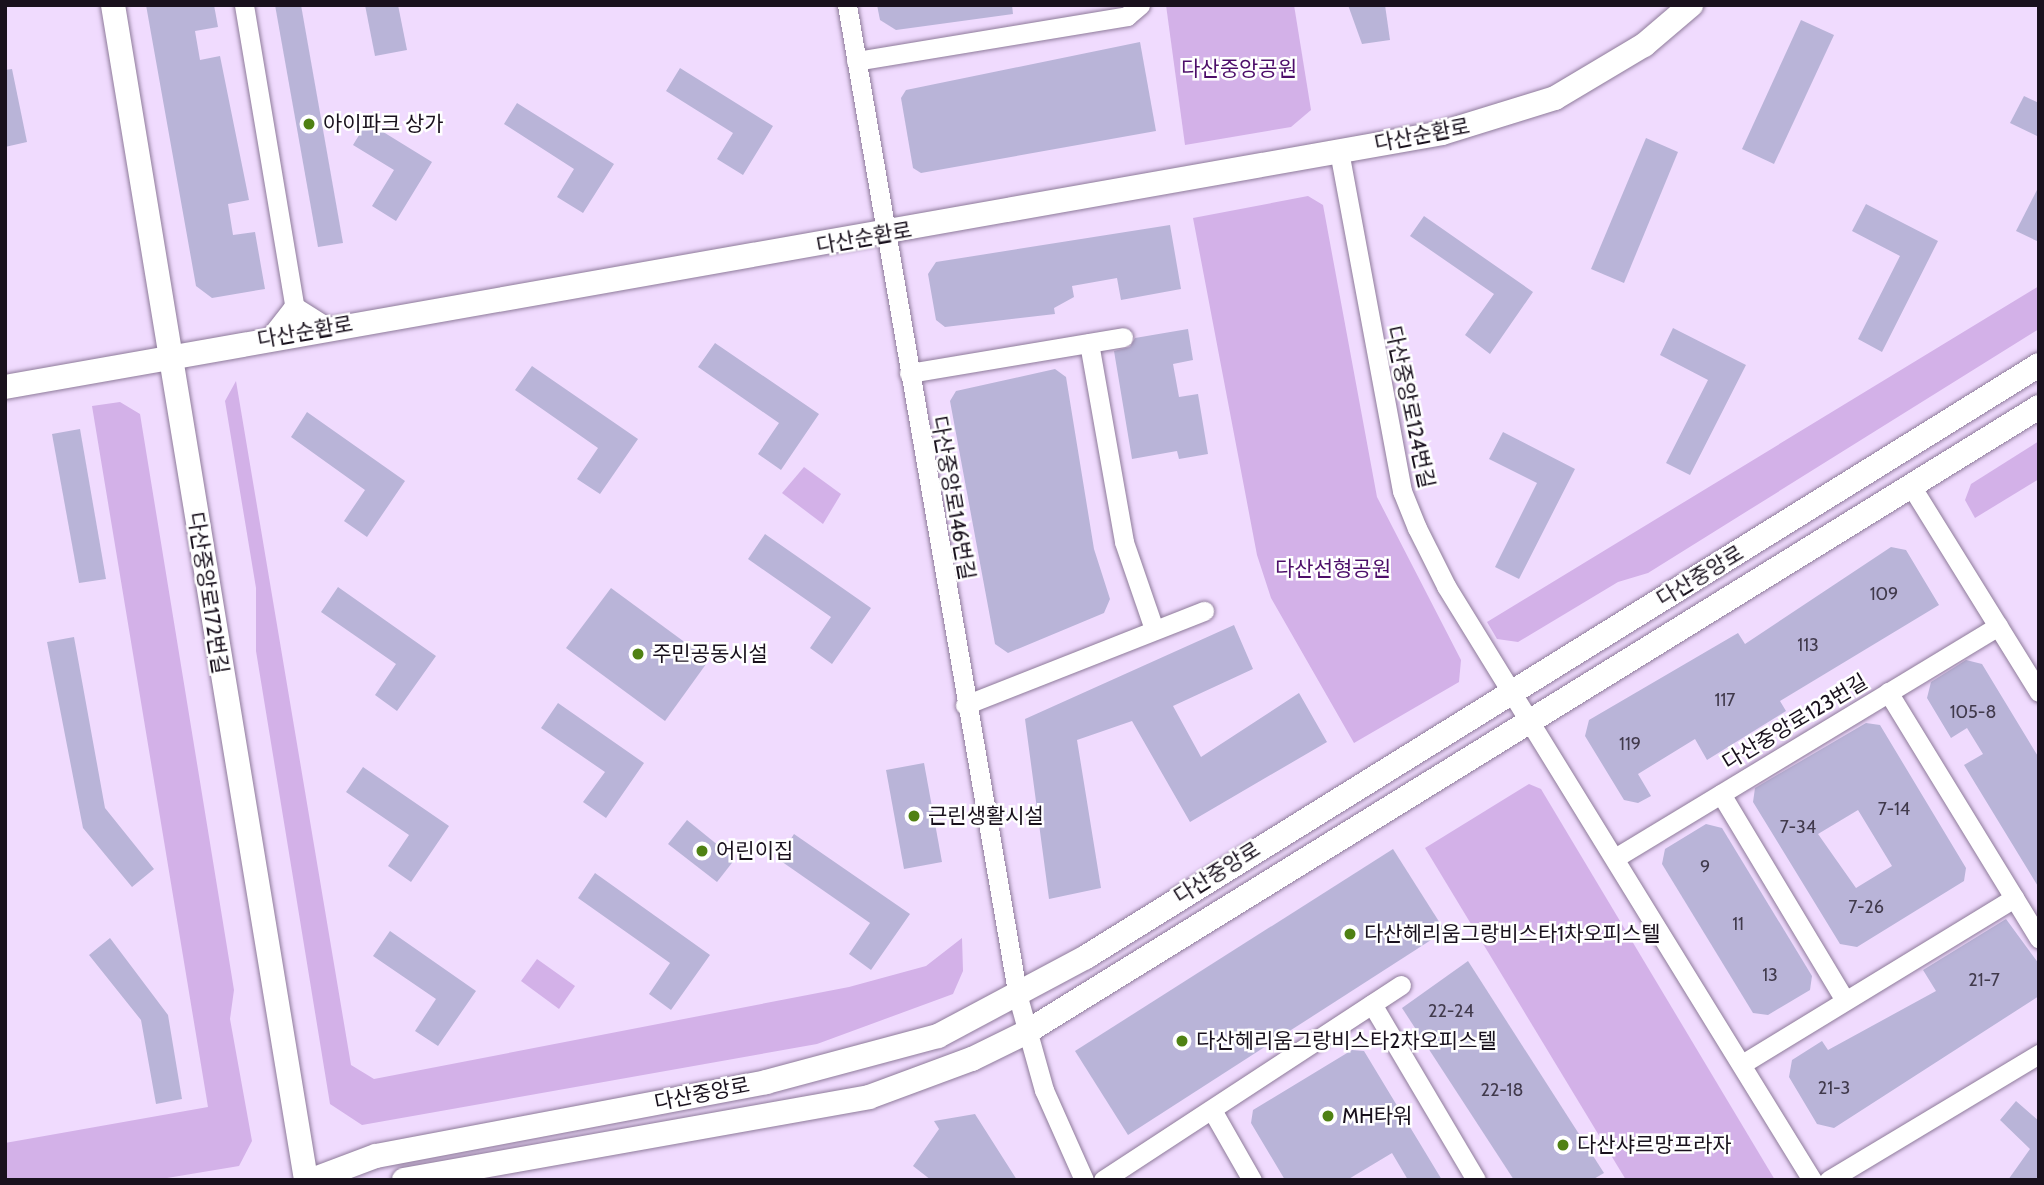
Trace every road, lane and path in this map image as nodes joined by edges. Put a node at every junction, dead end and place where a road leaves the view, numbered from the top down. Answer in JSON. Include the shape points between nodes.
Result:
{"nodes":[{"id":1,"x":113,"y":5,"type":"edge"},
{"id":2,"x":244,"y":5,"type":"edge"},
{"id":3,"x":847,"y":5,"type":"edge"},
{"id":4,"x":1140,"y":5,"type":"edge"},
{"id":5,"x":1691,"y":5,"type":"edge"},
{"id":6,"x":856,"y":61,"type":"junction"},
{"id":7,"x":1339,"y":151,"type":"junction"},
{"id":8,"x":885,"y":234,"type":"junction"},
{"id":9,"x":295,"y":310,"type":"junction"},
{"id":10,"x":325,"y":328,"type":"junction"},
{"id":11,"x":274,"y":337,"type":"junction"},
{"id":12,"x":1123,"y":337,"type":"dead end"},
{"id":13,"x":1089,"y":343,"type":"junction"},
{"id":14,"x":172,"y":355,"type":"junction"},
{"id":15,"x":2039,"y":365,"type":"edge"},
{"id":16,"x":908,"y":373,"type":"junction"},
{"id":17,"x":5,"y":387,"type":"edge"},
{"id":18,"x":2039,"y":407,"type":"edge"},
{"id":19,"x":1894,"y":459,"type":"junction"},
{"id":20,"x":1913,"y":489,"type":"junction"},
{"id":21,"x":1205,"y":611,"type":"dead end"},
{"id":22,"x":1998,"y":626,"type":"junction"},
{"id":23,"x":1154,"y":629,"type":"junction"},
{"id":24,"x":1509,"y":690,"type":"junction"},
{"id":25,"x":1888,"y":692,"type":"junction"},
{"id":26,"x":2039,"y":692,"type":"edge"},
{"id":27,"x":965,"y":705,"type":"junction"},
{"id":28,"x":1531,"y":722,"type":"junction"},
{"id":29,"x":1721,"y":794,"type":"junction"},
{"id":30,"x":1615,"y":858,"type":"junction"},
{"id":31,"x":2014,"y":898,"type":"junction"},
{"id":32,"x":2039,"y":938,"type":"edge"},
{"id":33,"x":1401,"y":985,"type":"dead end"},
{"id":34,"x":1018,"y":997,"type":"junction"},
{"id":35,"x":1844,"y":999,"type":"junction"},
{"id":36,"x":1371,"y":1004,"type":"junction"},
{"id":37,"x":1025,"y":1033,"type":"junction"},
{"id":38,"x":2039,"y":1055,"type":"edge"},
{"id":39,"x":1742,"y":1064,"type":"junction"},
{"id":40,"x":1212,"y":1110,"type":"junction"},
{"id":41,"x":306,"y":1180,"type":"edge"},
{"id":42,"x":312,"y":1180,"type":"edge"},
{"id":43,"x":404,"y":1180,"type":"edge"},
{"id":44,"x":1084,"y":1180,"type":"edge"},
{"id":45,"x":1102,"y":1180,"type":"edge"},
{"id":46,"x":1252,"y":1180,"type":"edge"},
{"id":47,"x":1476,"y":1180,"type":"edge"},
{"id":48,"x":1812,"y":1180,"type":"edge"},
{"id":49,"x":1829,"y":1180,"type":"edge"}],
"edges":[{"from":1,"to":14,"type":"street","name":"다산중앙로172번길"},
{"from":2,"to":9,"type":"street"},
{"from":3,"to":6,"type":"street","name":"다산중앙로146번길"},
{"from":4,"to":6,"type":"street","via":[[1127,16]]},
{"from":5,"to":7,"type":"street","name":"다산순환로","via":[[1644,45],[1519,114]]},
{"from":6,"to":8,"type":"street","name":"다산중앙로146번길"},
{"from":7,"to":8,"type":"street","name":"다산순환로"},
{"from":7,"to":24,"type":"street","name":"다산중앙로124번길","via":[[1402,491],[1446,586]]},
{"from":8,"to":10,"type":"street","name":"다산순환로"},
{"from":8,"to":16,"type":"street","name":"다산중앙로146번길"},
{"from":9,"to":10,"type":"street"},
{"from":9,"to":11,"type":"street"},
{"from":10,"to":11,"type":"street","name":"다산순환로"},
{"from":11,"to":14,"type":"street","name":"다산순환로"},
{"from":12,"to":13,"type":"street"},
{"from":13,"to":16,"type":"street"},
{"from":13,"to":23,"type":"street","via":[[1124,542]]},
{"from":14,"to":17,"type":"street","name":"다산순환로"},
{"from":14,"to":41,"type":"street","name":"다산중앙로172번길","via":[[201,568]]},
{"from":15,"to":19,"type":"street","name":"다산중앙로"},
{"from":16,"to":27,"type":"street","name":"다산중앙로146번길"},
{"from":18,"to":20,"type":"street","name":"다산중앙로"},
{"from":19,"to":20,"type":"street"},
{"from":19,"to":24,"type":"street","name":"다산중앙로"},
{"from":20,"to":22,"type":"street"},
{"from":20,"to":28,"type":"street","name":"다산중앙로"},
{"from":21,"to":23,"type":"street"},
{"from":22,"to":25,"type":"street","name":"다산중앙로123번길"},
{"from":22,"to":26,"type":"street"},
{"from":23,"to":27,"type":"street"},
{"from":24,"to":28,"type":"street"},
{"from":24,"to":34,"type":"street","name":"다산중앙로"},
{"from":25,"to":29,"type":"street","name":"다산중앙로123번길"},
{"from":25,"to":31,"type":"street"},
{"from":27,"to":34,"type":"street","name":"다산중앙로146번길"},
{"from":28,"to":30,"type":"street"},
{"from":28,"to":37,"type":"street","name":"다산중앙로"},
{"from":29,"to":30,"type":"street","name":"다산중앙로123번길"},
{"from":29,"to":35,"type":"street"},
{"from":30,"to":39,"type":"street"},
{"from":31,"to":32,"type":"street"},
{"from":31,"to":35,"type":"street"},
{"from":33,"to":36,"type":"street"},
{"from":34,"to":37,"type":"street","name":"다산중앙로146번길"},
{"from":34,"to":42,"type":"street","name":"다산중앙로","via":[[938,1036],[864,1061],[376,1156]]},
{"from":35,"to":39,"type":"street"},
{"from":36,"to":40,"type":"street"},
{"from":36,"to":47,"type":"street"},
{"from":37,"to":43,"type":"street","name":"다산중앙로","via":[[869,1097]]},
{"from":37,"to":44,"type":"street","name":"다산중앙로146번길"},
{"from":38,"to":49,"type":"street"},
{"from":39,"to":48,"type":"street"},
{"from":40,"to":45,"type":"street"},
{"from":40,"to":46,"type":"street"}]}
